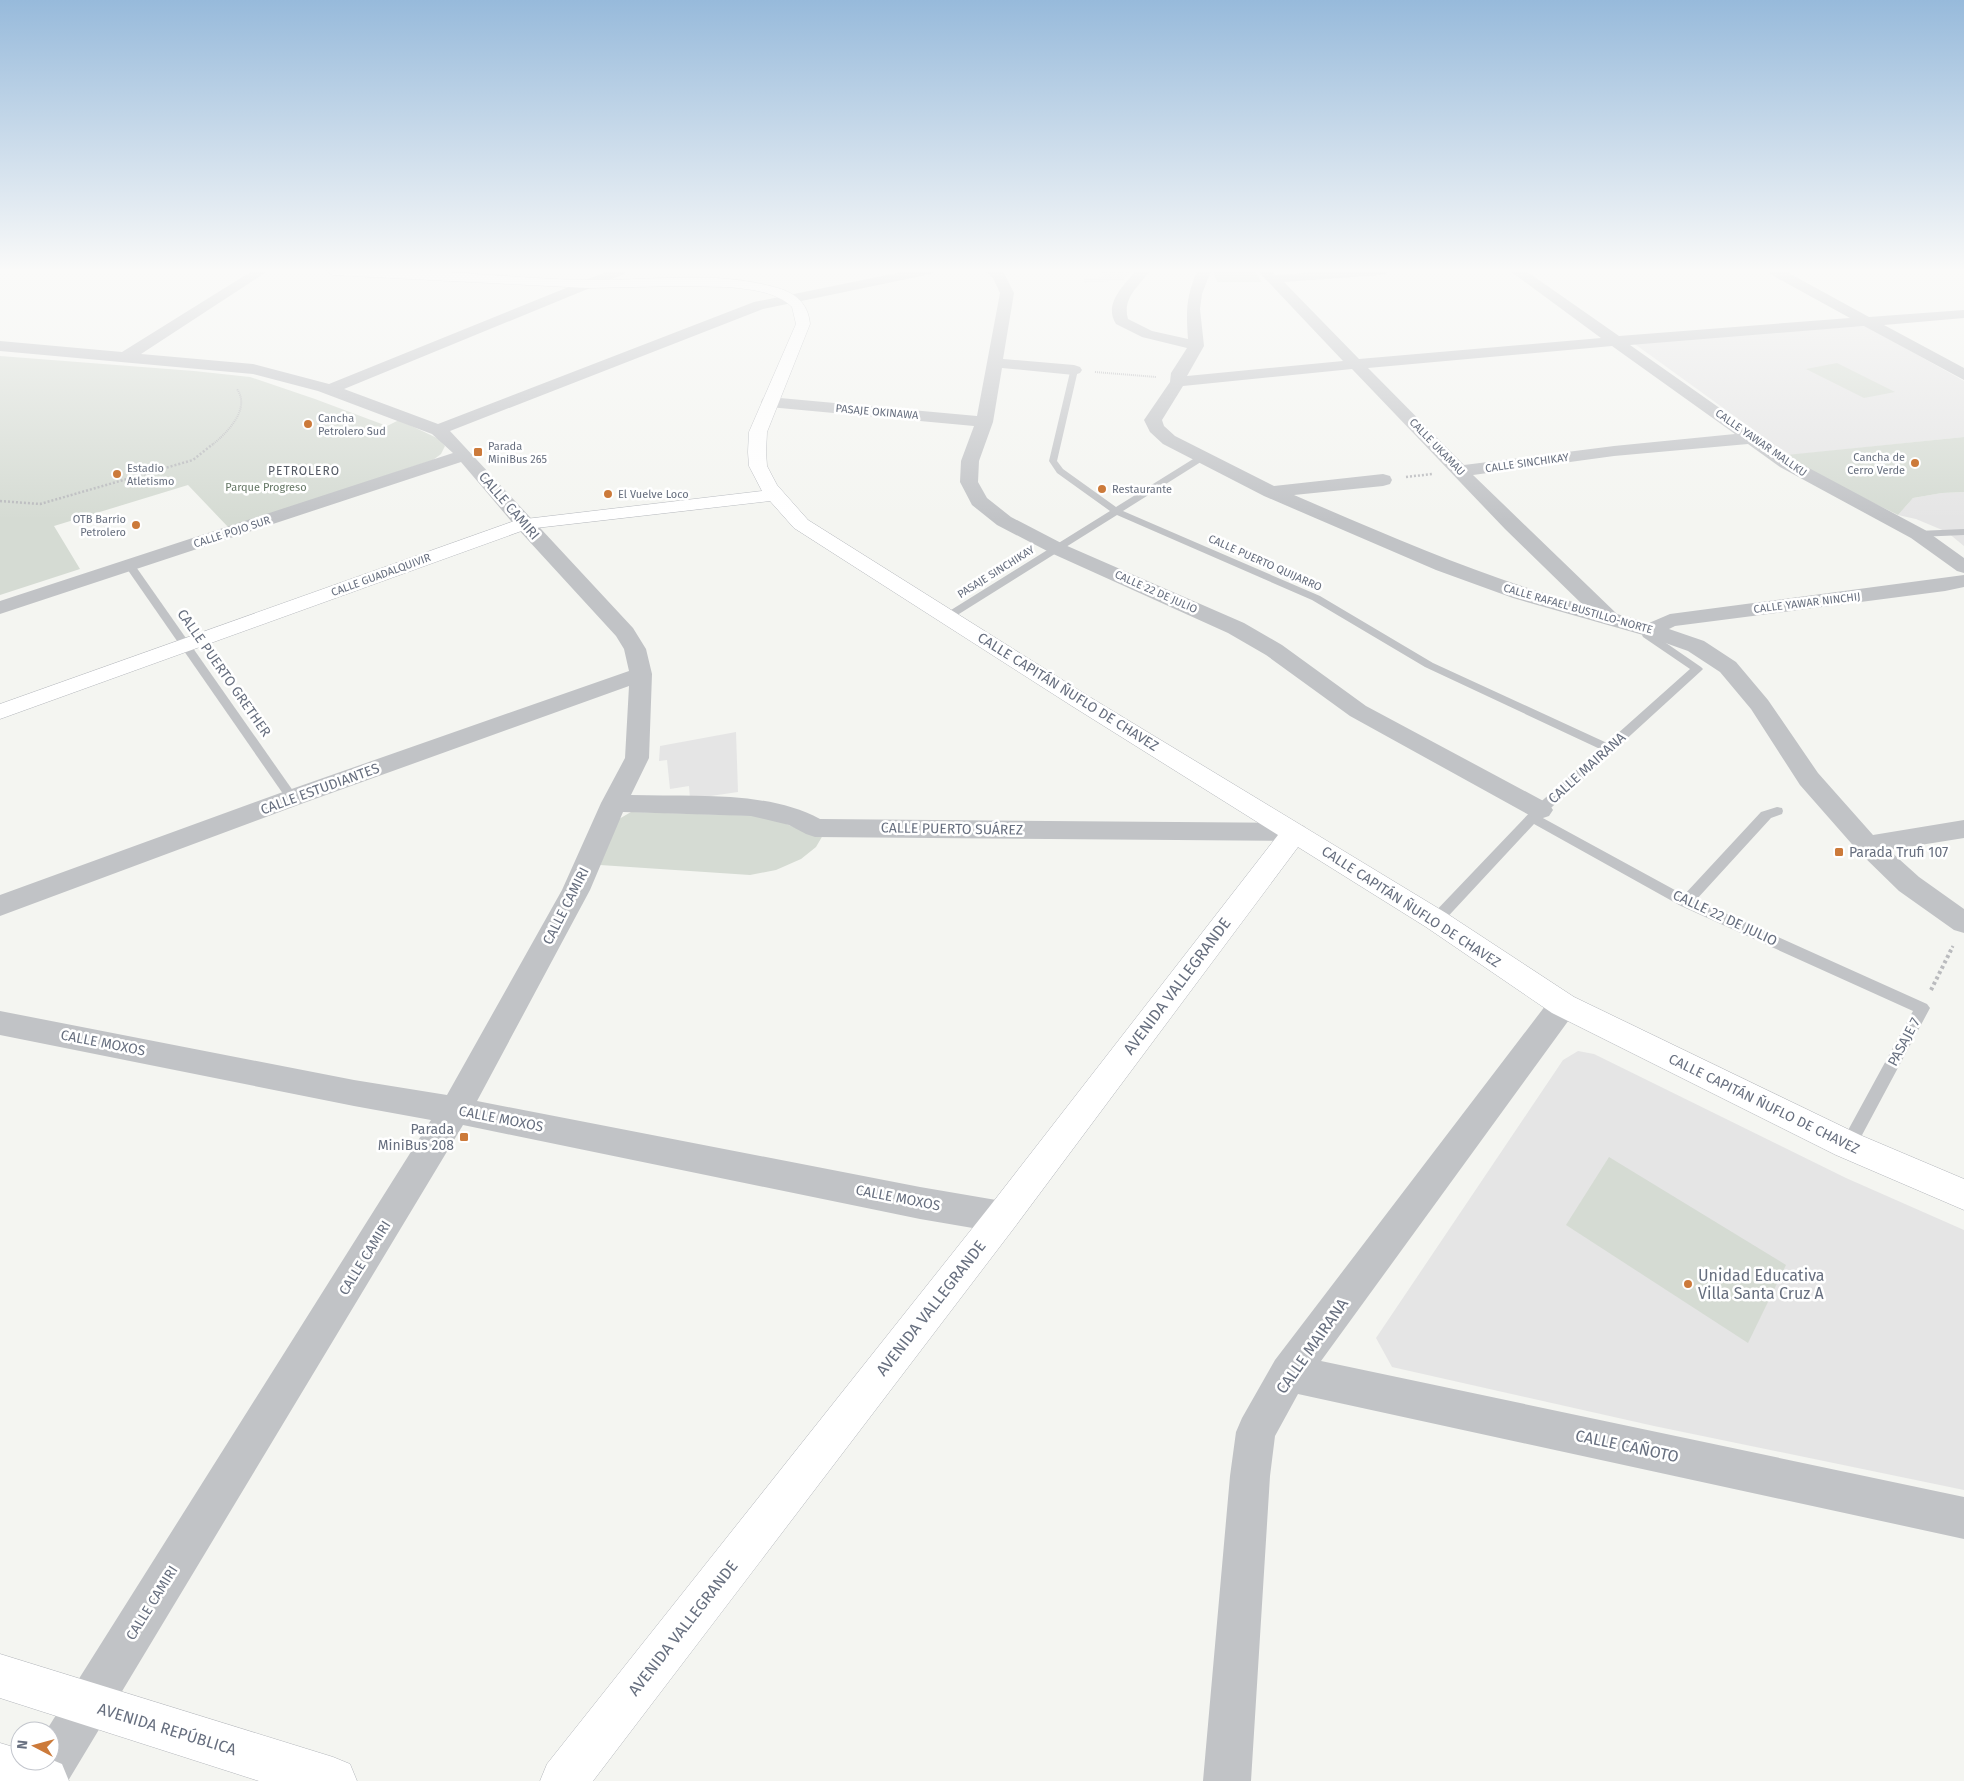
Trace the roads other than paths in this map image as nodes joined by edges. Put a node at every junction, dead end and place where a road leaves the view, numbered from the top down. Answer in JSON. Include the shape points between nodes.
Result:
{"nodes":[{"id":1,"x":103,"y":354,"type":"edge"},
{"id":2,"x":130,"y":354,"type":"edge"},
{"id":3,"x":416,"y":354,"type":"edge"},
{"id":4,"x":633,"y":354,"type":"edge"},
{"id":5,"x":790,"y":354,"type":"edge"},
{"id":6,"x":997,"y":354,"type":"edge"},
{"id":7,"x":1192,"y":354,"type":"edge"},
{"id":8,"x":1346,"y":354,"type":"edge"},
{"id":9,"x":1455,"y":354,"type":"edge"},
{"id":10,"x":1633,"y":354,"type":"edge"},
{"id":11,"x":1926,"y":354,"type":"edge"},
{"id":12,"x":127,"y":356,"type":"junction"},
{"id":13,"x":995,"y":363,"type":"junction"},
{"id":14,"x":1355,"y":363,"type":"junction"},
{"id":15,"x":1074,"y":370,"type":"joint"},
{"id":16,"x":1964,"y":375,"type":"edge"},
{"id":17,"x":1179,"y":377,"type":"junction"},
{"id":18,"x":330,"y":389,"type":"junction"},
{"id":19,"x":769,"y":402,"type":"junction"},
{"id":20,"x":984,"y":422,"type":"junction"},
{"id":21,"x":438,"y":430,"type":"junction"},
{"id":22,"x":1753,"y":438,"type":"junction"},
{"id":23,"x":464,"y":455,"type":"junction"},
{"id":24,"x":1201,"y":458,"type":"junction"},
{"id":25,"x":1460,"y":471,"type":"junction"},
{"id":26,"x":1383,"y":480,"type":"road end"},
{"id":27,"x":1270,"y":492,"type":"junction"},
{"id":28,"x":776,"y":495,"type":"junction"},
{"id":29,"x":1116,"y":511,"type":"junction"},
{"id":30,"x":524,"y":524,"type":"junction"},
{"id":31,"x":1964,"y":532,"type":"edge"},
{"id":32,"x":1918,"y":534,"type":"junction"},
{"id":33,"x":1058,"y":549,"type":"junction"},
{"id":34,"x":130,"y":566,"type":"junction"},
{"id":35,"x":1964,"y":567,"type":"edge"},
{"id":36,"x":1964,"y":581,"type":"edge"},
{"id":37,"x":0,"y":608,"type":"edge"},
{"id":38,"x":947,"y":617,"type":"junction"},
{"id":39,"x":1611,"y":620,"type":"junction"},
{"id":40,"x":1651,"y":630,"type":"junction"},
{"id":41,"x":186,"y":645,"type":"junction"},
{"id":42,"x":641,"y":674,"type":"junction"},
{"id":43,"x":0,"y":712,"type":"edge"},
{"id":44,"x":1610,"y":749,"type":"junction"},
{"id":45,"x":292,"y":798,"type":"junction"},
{"id":46,"x":614,"y":803,"type":"junction"},
{"id":47,"x":1777,"y":811,"type":"dead end"},
{"id":48,"x":1537,"y":814,"type":"junction"},
{"id":49,"x":1964,"y":829,"type":"edge"},
{"id":50,"x":1295,"y":832,"type":"junction"},
{"id":51,"x":1867,"y":845,"type":"junction"},
{"id":52,"x":1686,"y":902,"type":"junction"},
{"id":53,"x":0,"y":906,"type":"edge"},
{"id":54,"x":1436,"y":920,"type":"junction"},
{"id":55,"x":1961,"y":931,"type":"edge"},
{"id":56,"x":1562,"y":1004,"type":"junction"},
{"id":57,"x":1922,"y":1008,"type":"joint"},
{"id":58,"x":0,"y":1023,"type":"edge"},
{"id":59,"x":455,"y":1110,"type":"junction"},
{"id":60,"x":1848,"y":1145,"type":"junction"},
{"id":61,"x":1964,"y":1195,"type":"edge"},
{"id":62,"x":1002,"y":1217,"type":"junction"},
{"id":63,"x":1289,"y":1373,"type":"junction"},
{"id":64,"x":1964,"y":1518,"type":"edge"},
{"id":65,"x":0,"y":1676,"type":"edge"},
{"id":66,"x":90,"y":1705,"type":"junction"},
{"id":67,"x":29,"y":1776,"type":"edge"},
{"id":68,"x":334,"y":1781,"type":"edge"},
{"id":69,"x":564,"y":1781,"type":"edge"},
{"id":70,"x":1227,"y":1781,"type":"edge"}],
"edges":[{"from":1,"to":12,"type":"street","name":"CALLE CAMIRI"},
{"from":2,"to":12,"type":"street"},
{"from":3,"to":18,"type":"street"},
{"from":4,"to":21,"type":"street"},
{"from":5,"to":19,"type":"street","name":"CALLE CAPITÁN ÑUFLO DE CHAVEZ"},
{"from":6,"to":13,"type":"street","name":"CALLE 22 DE JULIO"},
{"from":7,"to":17,"type":"street","name":"CALLE RAFAEL BUSTILLO-NORTE"},
{"from":8,"to":14,"type":"street","name":"CALLE UKAMAU"},
{"from":9,"to":14,"type":"street"},
{"from":10,"to":22,"type":"street","name":"CALLE YAWAR MALLKU"},
{"from":11,"to":16,"type":"street"},
{"from":12,"to":18,"type":"street","name":"CALLE CAMIRI","via":[[253,368]]},
{"from":13,"to":15,"type":"street"},
{"from":13,"to":20,"type":"street","name":"CALLE 22 DE JULIO"},
{"from":14,"to":17,"type":"street"},
{"from":14,"to":25,"type":"street","name":"CALLE UKAMAU"},
{"from":15,"to":29,"type":"lane","name":"CALLE PUERTO QUIJARRO","via":[[1053,461],[1060,471]]},
{"from":17,"to":24,"type":"street","name":"CALLE RAFAEL BUSTILLO-NORTE","via":[[1153,420],[1156,428],[1169,440]]},
{"from":18,"to":21,"type":"street","name":"CALLE CAMIRI"},
{"from":19,"to":20,"type":"street","name":"PASAJE OKINAWA"},
{"from":19,"to":28,"type":"street","name":"CALLE CAPITÁN ÑUFLO DE CHAVEZ","via":[[758,432],[756,451],[759,470]]},
{"from":20,"to":33,"type":"street","name":"CALLE 22 DE JULIO","via":[[970,461],[969,482],[979,501],[1004,521]]},
{"from":21,"to":23,"type":"street","name":"CALLE CAMIRI"},
{"from":22,"to":25,"type":"street","name":"CALLE SINCHIKAY","via":[[1614,451]]},
{"from":22,"to":32,"type":"street","name":"CALLE YAWAR MALLKU","via":[[1786,463]]},
{"from":23,"to":30,"type":"street","name":"CALLE CAMIRI"},
{"from":23,"to":34,"type":"street","name":"CALLE POJO SUR"},
{"from":24,"to":27,"type":"street","name":"CALLE RAFAEL BUSTILLO-NORTE"},
{"from":24,"to":29,"type":"lane"},
{"from":25,"to":39,"type":"street","name":"CALLE UKAMAU"},
{"from":26,"to":27,"type":"street"},
{"from":27,"to":39,"type":"street","name":"CALLE RAFAEL BUSTILLO-NORTE","via":[[1443,566],[1520,594]]},
{"from":28,"to":30,"type":"street","name":"CALLE GUADALQUIVIR"},
{"from":28,"to":38,"type":"street","name":"CALLE CAPITÁN ÑUFLO DE CHAVEZ","via":[[801,524]]},
{"from":29,"to":33,"type":"lane"},
{"from":29,"to":44,"type":"lane","name":"CALLE PUERTO QUIJARRO","via":[[1316,598],[1428,665]]},
{"from":30,"to":41,"type":"street","name":"CALLE GUADALQUIVIR"},
{"from":30,"to":42,"type":"street","name":"CALLE CAMIRI","via":[[625,633],[635,649]]},
{"from":31,"to":32,"type":"lane"},
{"from":32,"to":35,"type":"street","name":"CALLE YAWAR MALLKU"},
{"from":33,"to":38,"type":"lane","name":"PASAJE SINCHIKAY"},
{"from":33,"to":48,"type":"street","name":"CALLE 22 DE JULIO","via":[[1236,628],[1274,650],[1358,711]]},
{"from":34,"to":37,"type":"street","name":"CALLE POJO SUR"},
{"from":34,"to":41,"type":"lane","name":"CALLE PUERTO GRETHER"},
{"from":36,"to":40,"type":"street","name":"CALLE YAWAR NINCHIJ","via":[[1670,620]]},
{"from":38,"to":50,"type":"street","name":"CALLE CAPITÁN ÑUFLO DE CHAVEZ"},
{"from":39,"to":40,"type":"street","name":"CALLE RAFAEL BUSTILLO-NORTE"},
{"from":40,"to":44,"type":"lane","name":"CALLE MAIRANA","via":[[1647,636],[1697,669]]},
{"from":40,"to":51,"type":"street","name":"CALLE RAFAEL BUSTILLO-NORTE","via":[[1696,646],[1728,667],[1760,705],[1810,779]]},
{"from":41,"to":43,"type":"street","name":"CALLE GUADALQUIVIR"},
{"from":41,"to":45,"type":"lane","name":"CALLE PUERTO GRETHER"},
{"from":42,"to":45,"type":"street","name":"CALLE ESTUDIANTES"},
{"from":42,"to":46,"type":"street","name":"CALLE CAMIRI","via":[[637,758]]},
{"from":44,"to":48,"type":"lane","name":"CALLE MAIRANA"},
{"from":45,"to":53,"type":"street","name":"CALLE ESTUDIANTES"},
{"from":46,"to":50,"type":"street","name":"CALLE PUERTO SUÁREZ","via":[[752,807],[797,818],[815,828]]},
{"from":46,"to":59,"type":"street","name":"CALLE CAMIRI","via":[[576,890]]},
{"from":47,"to":52,"type":"lane","via":[[1766,815]]},
{"from":48,"to":52,"type":"lane","name":"CALLE 22 DE JULIO"},
{"from":48,"to":54,"type":"lane","name":"CALLE MAIRANA"},
{"from":49,"to":51,"type":"street"},
{"from":50,"to":54,"type":"street","name":"CALLE CAPITÁN ÑUFLO DE CHAVEZ"},
{"from":50,"to":62,"type":"street","name":"AVENIDA VALLEGRANDE"},
{"from":51,"to":55,"type":"street","name":"CALLE RAFAEL BUSTILLO-NORTE"},
{"from":52,"to":57,"type":"lane","name":"CALLE 22 DE JULIO"},
{"from":54,"to":56,"type":"street","name":"CALLE CAPITÁN ÑUFLO DE CHAVEZ"},
{"from":56,"to":60,"type":"street","name":"CALLE CAPITÁN ÑUFLO DE CHAVEZ"},
{"from":56,"to":63,"type":"street","name":"CALLE MAIRANA"},
{"from":57,"to":60,"type":"lane","name":"PASAJE 7"},
{"from":58,"to":59,"type":"street","name":"CALLE MOXOS"},
{"from":59,"to":62,"type":"street","name":"CALLE MOXOS"},
{"from":59,"to":66,"type":"street","name":"CALLE CAMIRI"},
{"from":60,"to":61,"type":"street","name":"CALLE CAPITÁN ÑUFLO DE CHAVEZ"},
{"from":62,"to":69,"type":"street","name":"AVENIDA VALLEGRANDE"},
{"from":63,"to":64,"type":"street","name":"CALLE CAÑOTO"},
{"from":63,"to":70,"type":"street","name":"CALLE MAIRANA","via":[[1256,1432]]},
{"from":65,"to":66,"type":"street","name":"AVENIDA REPÚBLICA"},
{"from":66,"to":67,"type":"street","name":"CALLE CAMIRI"},
{"from":66,"to":68,"type":"street","name":"AVENIDA REPÚBLICA"}]}
